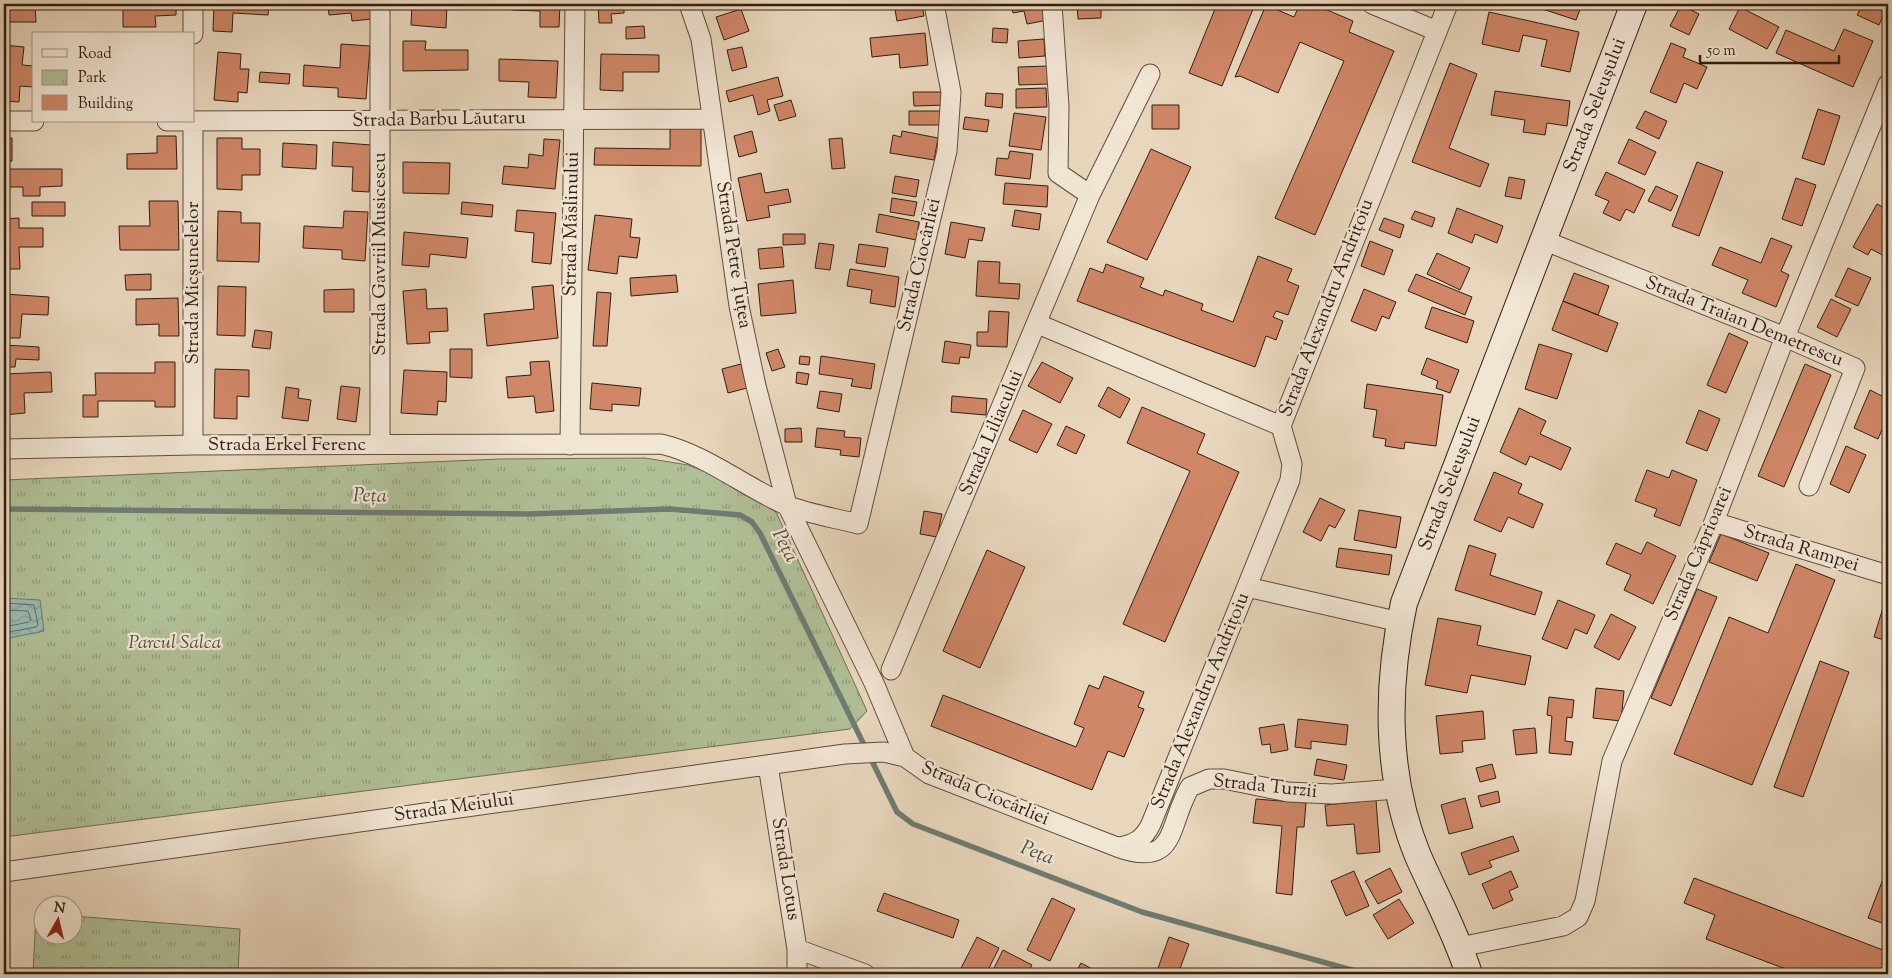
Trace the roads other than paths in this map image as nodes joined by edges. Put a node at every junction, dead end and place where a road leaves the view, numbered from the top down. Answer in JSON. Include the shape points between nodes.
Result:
{"nodes":[{"id":1,"x":193,"y":4,"type":"edge"},
{"id":2,"x":380,"y":4,"type":"edge"},
{"id":3,"x":575,"y":4,"type":"edge"},
{"id":4,"x":689,"y":4,"type":"edge"},
{"id":5,"x":934,"y":4,"type":"edge"},
{"id":6,"x":1052,"y":4,"type":"edge"},
{"id":7,"x":1372,"y":4,"type":"edge"},
{"id":8,"x":1448,"y":4,"type":"edge"},
{"id":9,"x":1634,"y":4,"type":"edge"},
{"id":10,"x":1437,"y":30,"type":"junction"},
{"id":11,"x":193,"y":32,"type":"edge"},
{"id":12,"x":1150,"y":74,"type":"dead end"},
{"id":13,"x":1888,"y":84,"type":"edge"},
{"id":14,"x":573,"y":119,"type":"junction"},
{"id":15,"x":712,"y":119,"type":"junction"},
{"id":16,"x":4,"y":121,"type":"edge"},
{"id":17,"x":32,"y":121,"type":"edge"},
{"id":18,"x":195,"y":121,"type":"edge"},
{"id":19,"x":381,"y":121,"type":"junction"},
{"id":20,"x":192,"y":122,"type":"edge"},
{"id":21,"x":1090,"y":195,"type":"junction"},
{"id":22,"x":1543,"y":240,"type":"junction"},
{"id":23,"x":1038,"y":324,"type":"junction"},
{"id":24,"x":1785,"y":337,"type":"junction"},
{"id":25,"x":1281,"y":426,"type":"junction"},
{"id":26,"x":380,"y":444,"type":"junction"},
{"id":27,"x":193,"y":445,"type":"junction"},
{"id":28,"x":570,"y":445,"type":"junction"},
{"id":29,"x":4,"y":449,"type":"edge"},
{"id":30,"x":1809,"y":486,"type":"dead end"},
{"id":31,"x":787,"y":505,"type":"junction"},
{"id":32,"x":1714,"y":522,"type":"junction"},
{"id":33,"x":858,"y":524,"type":"joint"},
{"id":34,"x":820,"y":572,"type":"joint"},
{"id":35,"x":1888,"y":575,"type":"edge"},
{"id":36,"x":1247,"y":587,"type":"junction"},
{"id":37,"x":1400,"y":622,"type":"junction"},
{"id":38,"x":891,"y":670,"type":"dead end"},
{"id":39,"x":905,"y":757,"type":"junction"},
{"id":40,"x":768,"y":764,"type":"junction"},
{"id":41,"x":1397,"y":789,"type":"junction"},
{"id":42,"x":1117,"y":847,"type":"junction"},
{"id":43,"x":4,"y":872,"type":"edge"},
{"id":44,"x":1460,"y":947,"type":"junction"},
{"id":45,"x":798,"y":949,"type":"junction"},
{"id":46,"x":797,"y":974,"type":"edge"},
{"id":47,"x":865,"y":974,"type":"edge"},
{"id":48,"x":1469,"y":974,"type":"edge"}],
"edges":[{"from":1,"to":11,"type":"street"},
{"from":2,"to":19,"type":"street","name":"Strada Gavriil Musicescu"},
{"from":3,"to":14,"type":"street","name":"Strada Măslinului"},
{"from":4,"to":15,"type":"street","name":"Strada Petre Țuțea","via":[[701,39]]},
{"from":5,"to":33,"type":"street","name":"Strada Ciocârliei","via":[[950,92],[947,151]]},
{"from":6,"to":21,"type":"street","via":[[1059,106],[1058,173]]},
{"from":7,"to":10,"type":"street"},
{"from":8,"to":10,"type":"street","name":"Strada Alexandru Andrițoiu"},
{"from":9,"to":22,"type":"main road","name":"Strada Seleușului"},
{"from":10,"to":25,"type":"street","name":"Strada Alexandru Andrițoiu"},
{"from":12,"to":21,"type":"street","name":"Strada Liliacului"},
{"from":13,"to":24,"type":"street","name":"Strada Căprioarei"},
{"from":14,"to":15,"type":"street","name":"Strada Barbu Lăutaru"},
{"from":14,"to":19,"type":"street","name":"Strada Barbu Lăutaru"},
{"from":14,"to":28,"type":"street","name":"Strada Măslinului"},
{"from":15,"to":31,"type":"street","name":"Strada Petre Țuțea","via":[[739,306]]},
{"from":16,"to":17,"type":"street"},
{"from":18,"to":19,"type":"street","name":"Strada Barbu Lăutaru"},
{"from":19,"to":26,"type":"street","name":"Strada Gavriil Musicescu"},
{"from":20,"to":27,"type":"street","name":"Strada Micșunelelor"},
{"from":21,"to":23,"type":"street","name":"Strada Liliacului"},
{"from":22,"to":24,"type":"street","name":"Strada Traian Demetrescu"},
{"from":22,"to":37,"type":"main road","name":"Strada Seleușului","via":[[1404,602]]},
{"from":23,"to":25,"type":"street"},
{"from":23,"to":38,"type":"street","name":"Strada Liliacului"},
{"from":24,"to":30,"type":"street","name":"Strada Traian Demetrescu","via":[[1855,368]]},
{"from":24,"to":32,"type":"street","name":"Strada Căprioarei"},
{"from":25,"to":36,"type":"street","name":"Strada Alexandru Andrițoiu","via":[[1292,464],[1290,480]]},
{"from":26,"to":27,"type":"street","name":"Strada Erkel Ferenc"},
{"from":26,"to":28,"type":"street","name":"Strada Erkel Ferenc"},
{"from":27,"to":29,"type":"street","name":"Strada Erkel Ferenc"},
{"from":28,"to":31,"type":"street","name":"Strada Erkel Ferenc","via":[[661,444],[678,448]]},
{"from":31,"to":33,"type":"street","name":"Strada Erkel Ferenc"},
{"from":31,"to":34,"type":"street","name":"Strada Petre Țuțea"},
{"from":32,"to":35,"type":"street","name":"Strada Rampei"},
{"from":32,"to":44,"type":"street","name":"Strada Căprioarei","via":[[1612,761],[1585,901],[1578,917],[1563,926]]},
{"from":34,"to":39,"type":"street","name":"Strada Ciocârliei"},
{"from":36,"to":37,"type":"street"},
{"from":36,"to":42,"type":"street","name":"Strada Alexandru Andrițoiu","via":[[1147,832],[1137,842]]},
{"from":37,"to":41,"type":"main road","name":"Strada Seleușului","via":[[1392,699]]},
{"from":39,"to":40,"type":"street","name":"Strada Meiului","via":[[884,752]]},
{"from":39,"to":42,"type":"street","name":"Strada Ciocârliei","via":[[929,774]]},
{"from":40,"to":43,"type":"street","name":"Strada Meiului"},
{"from":40,"to":45,"type":"street","name":"Strada Lotus"},
{"from":41,"to":42,"type":"street","name":"Strada Turzii","via":[[1332,794],[1209,779],[1190,787],[1171,836],[1158,850],[1143,855]]},
{"from":41,"to":44,"type":"main road","name":"Strada Seleușului","via":[[1418,854]]},
{"from":44,"to":48,"type":"main road","name":"Strada Seleușului"},
{"from":45,"to":46,"type":"street","name":"Strada Lotus"},
{"from":45,"to":47,"type":"street"}]}
